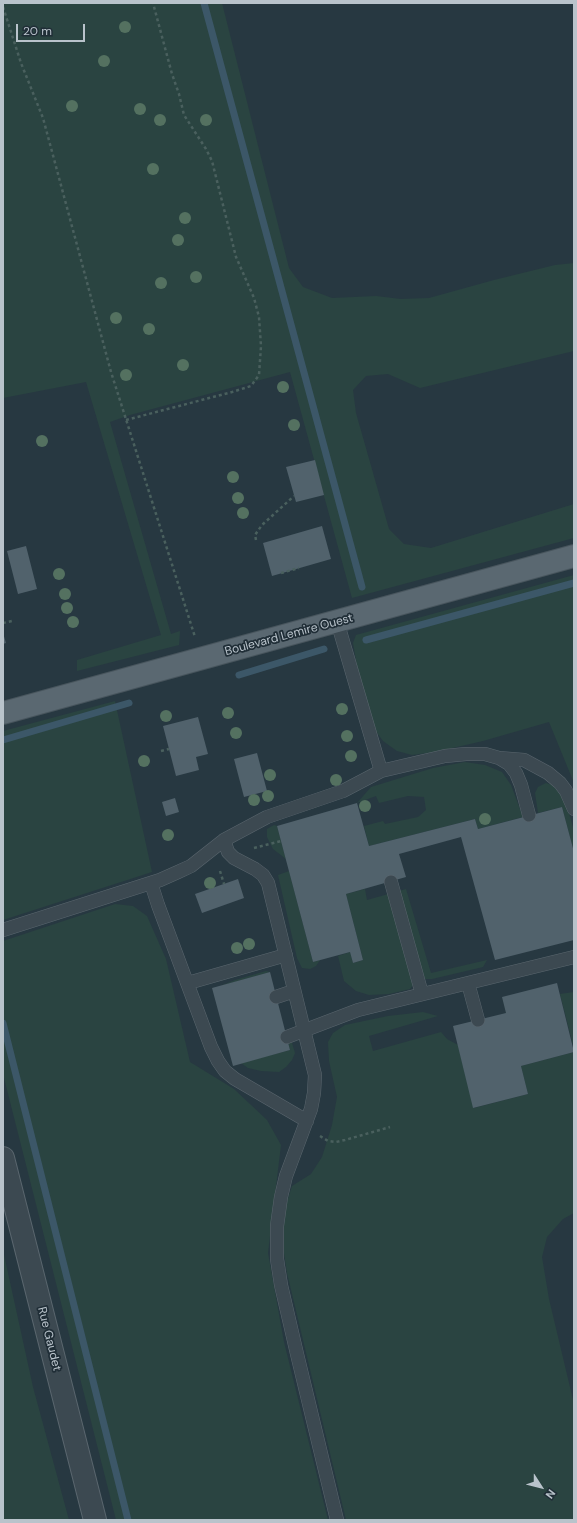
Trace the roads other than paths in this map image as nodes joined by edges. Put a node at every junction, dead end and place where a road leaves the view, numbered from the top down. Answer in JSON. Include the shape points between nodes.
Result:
{"nodes":[{"id":1,"x":574,"y":556,"type":"edge"},
{"id":2,"x":337,"y":621,"type":"junction"},
{"id":3,"x":3,"y":713,"type":"edge"},
{"id":4,"x":499,"y":758,"type":"junction"},
{"id":5,"x":381,"y":771,"type":"junction"},
{"id":6,"x":574,"y":809,"type":"edge"},
{"id":7,"x":529,"y":816,"type":"dead end"},
{"id":8,"x":224,"y":840,"type":"junction"},
{"id":9,"x":391,"y":882,"type":"dead end"},
{"id":10,"x":151,"y":883,"type":"junction"},
{"id":11,"x":3,"y":930,"type":"edge"},
{"id":12,"x":286,"y":955,"type":"junction"},
{"id":13,"x":574,"y":956,"type":"edge"},
{"id":14,"x":188,"y":983,"type":"junction"},
{"id":15,"x":468,"y":983,"type":"junction"},
{"id":16,"x":294,"y":991,"type":"junction"},
{"id":17,"x":422,"y":994,"type":"junction"},
{"id":18,"x":276,"y":997,"type":"dead end"},
{"id":19,"x":478,"y":1020,"type":"dead end"},
{"id":20,"x":304,"y":1031,"type":"junction"},
{"id":21,"x":287,"y":1037,"type":"dead end"},
{"id":22,"x":307,"y":1121,"type":"junction"},
{"id":23,"x":3,"y":1158,"type":"edge"},
{"id":24,"x":95,"y":1520,"type":"edge"},
{"id":25,"x":337,"y":1520,"type":"edge"}],
"edges":[{"from":1,"to":2,"type":"main road","name":"Boulevard Lemire Ouest"},
{"from":2,"to":3,"type":"main road","name":"Boulevard Lemire Ouest"},
{"from":2,"to":5,"type":"lane"},
{"from":4,"to":5,"type":"lane","via":[[485,754],[445,756]]},
{"from":4,"to":6,"type":"lane","via":[[524,760],[548,773],[560,782]]},
{"from":4,"to":7,"type":"lane","via":[[509,764],[516,773]]},
{"from":5,"to":8,"type":"lane","via":[[343,791],[266,817]]},
{"from":8,"to":10,"type":"lane","via":[[190,866]]},
{"from":8,"to":12,"type":"lane","via":[[228,852],[234,858],[255,869],[268,883]]},
{"from":9,"to":17,"type":"lane"},
{"from":10,"to":11,"type":"lane"},
{"from":10,"to":14,"type":"lane"},
{"from":12,"to":14,"type":"lane"},
{"from":12,"to":16,"type":"lane"},
{"from":13,"to":15,"type":"lane"},
{"from":14,"to":22,"type":"lane","via":[[211,1048],[225,1071]]},
{"from":15,"to":17,"type":"lane"},
{"from":15,"to":19,"type":"lane"},
{"from":16,"to":18,"type":"lane"},
{"from":16,"to":20,"type":"lane"},
{"from":17,"to":20,"type":"lane","via":[[358,1010]]},
{"from":20,"to":21,"type":"lane"},
{"from":20,"to":22,"type":"lane","via":[[315,1075],[314,1093]]},
{"from":22,"to":25,"type":"lane","via":[[286,1176],[281,1197],[277,1226],[277,1259],[296,1354]]},
{"from":23,"to":24,"type":"street","name":"Rue Gaudet"}]}
